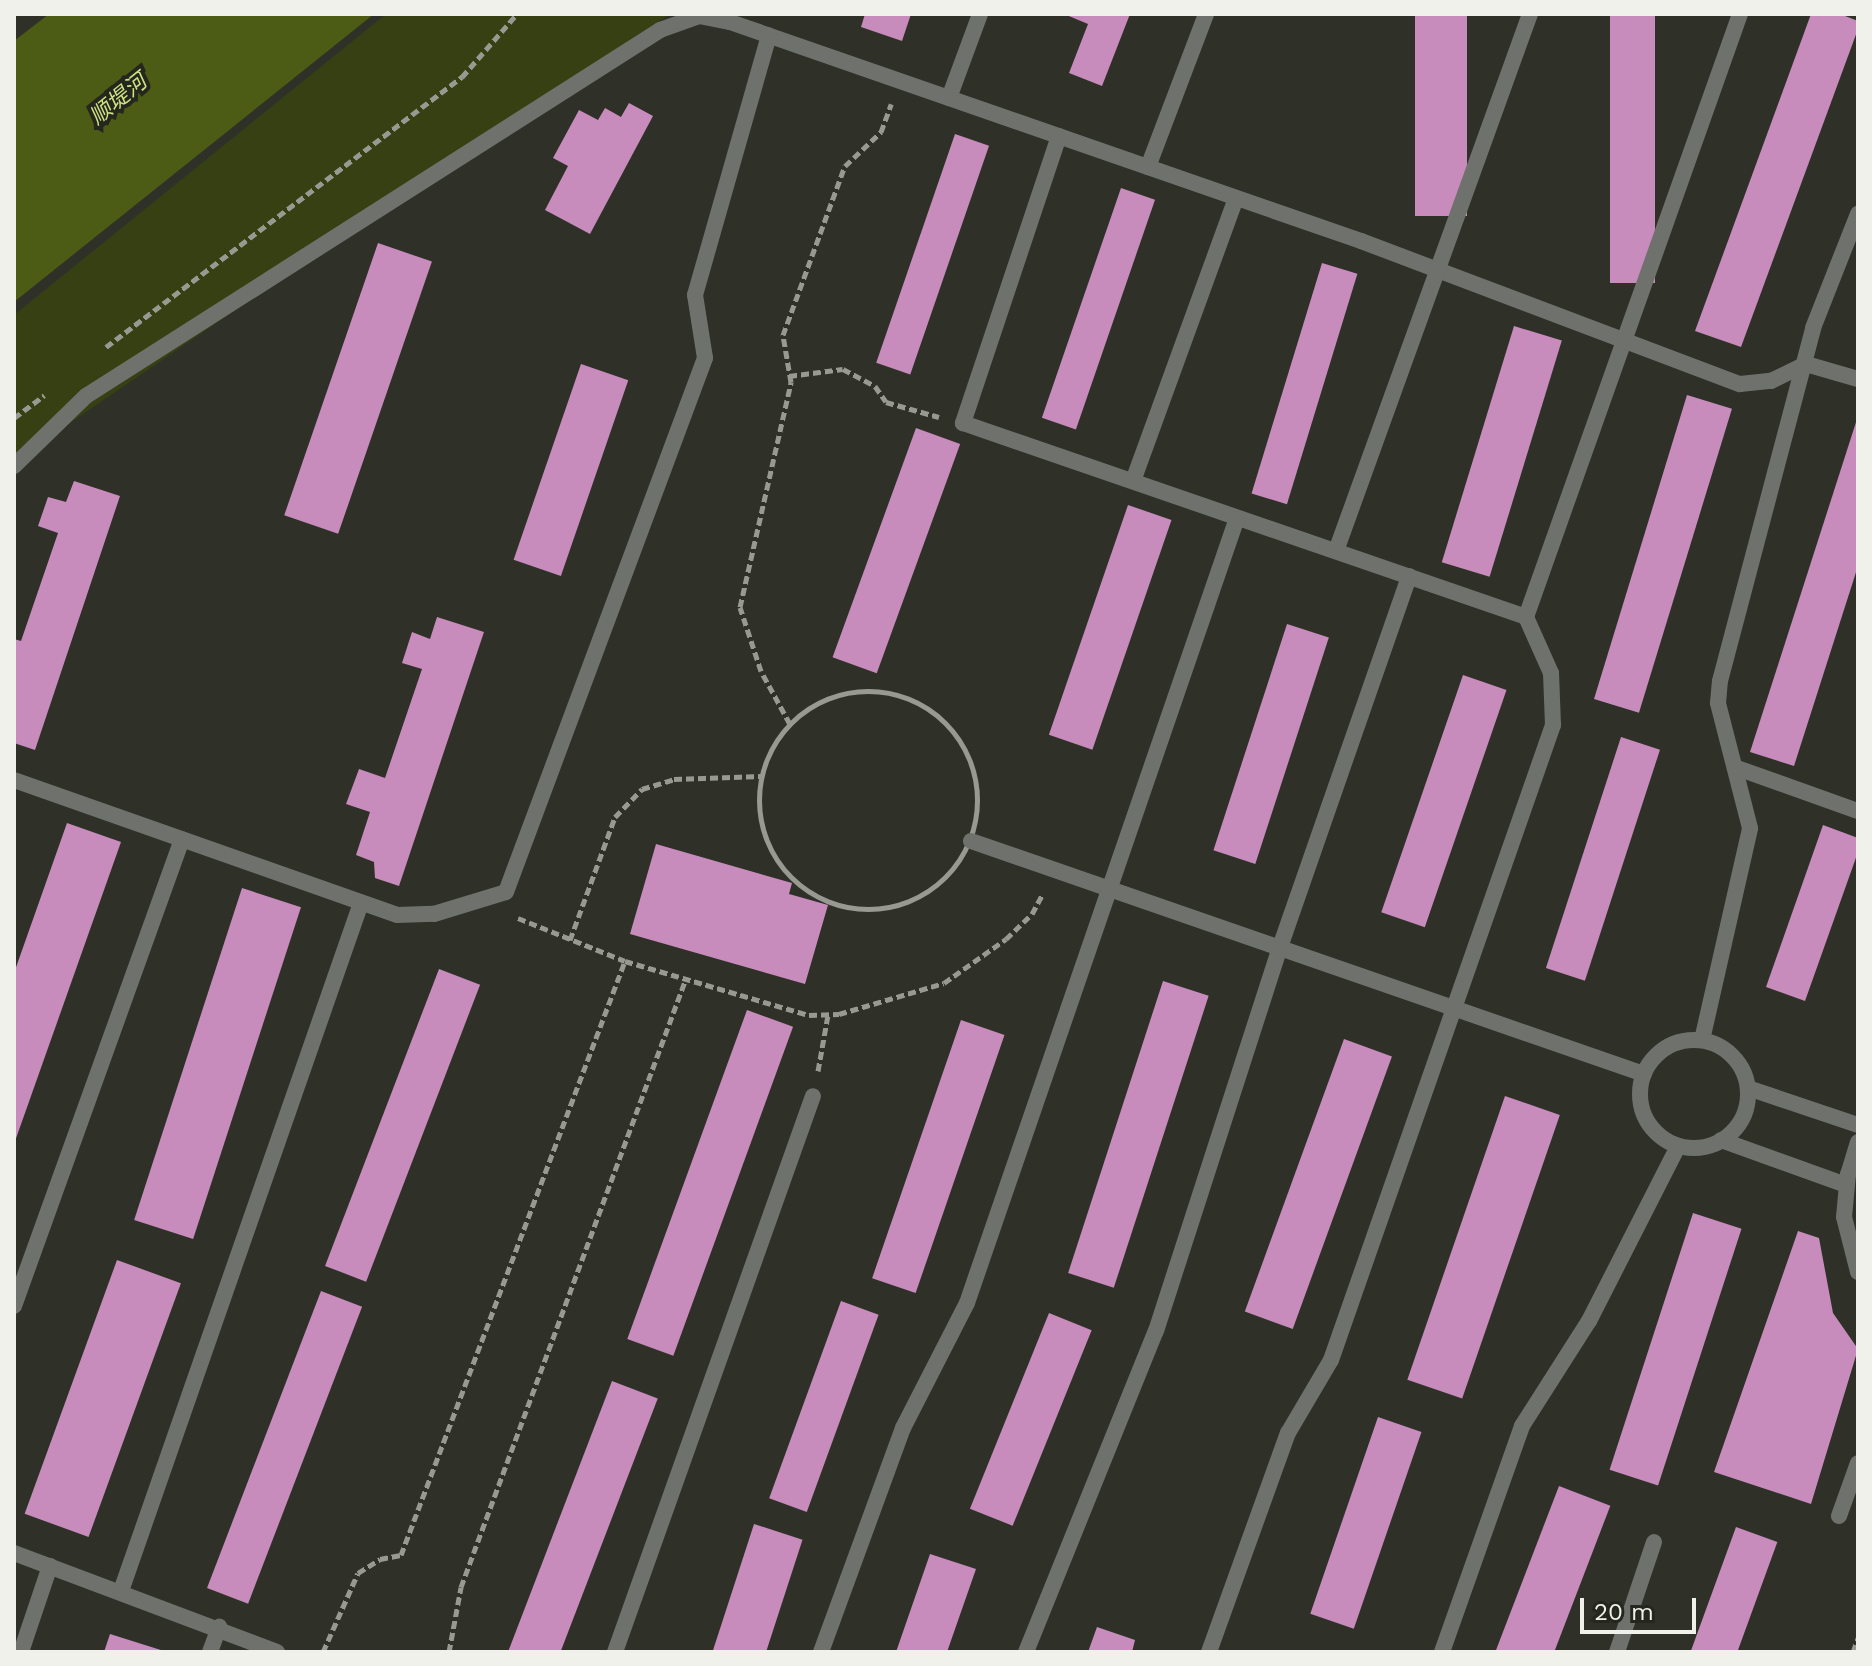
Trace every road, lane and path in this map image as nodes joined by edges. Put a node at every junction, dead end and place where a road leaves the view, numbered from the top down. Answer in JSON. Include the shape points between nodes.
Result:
{"nodes":[{"id":1,"x":517,"y":14,"type":"edge"},
{"id":2,"x":980,"y":14,"type":"edge"},
{"id":3,"x":1206,"y":14,"type":"edge"},
{"id":4,"x":1530,"y":14,"type":"edge"},
{"id":5,"x":1740,"y":14,"type":"edge"},
{"id":6,"x":769,"y":35,"type":"junction"},
{"id":7,"x":900,"y":81,"type":"junction"},
{"id":8,"x":949,"y":98,"type":"junction"},
{"id":9,"x":1059,"y":136,"type":"junction"},
{"id":10,"x":1148,"y":167,"type":"junction"},
{"id":11,"x":1236,"y":198,"type":"junction"},
{"id":12,"x":1858,"y":214,"type":"edge"},
{"id":13,"x":1438,"y":270,"type":"junction"},
{"id":14,"x":1624,"y":341,"type":"junction"},
{"id":15,"x":99,"y":352,"type":"dead end"},
{"id":16,"x":1806,"y":364,"type":"junction"},
{"id":17,"x":789,"y":376,"type":"junction"},
{"id":18,"x":1858,"y":379,"type":"edge"},
{"id":19,"x":50,"y":390,"type":"dead end"},
{"id":20,"x":14,"y":418,"type":"edge"},
{"id":21,"x":963,"y":423,"type":"junction"},
{"id":22,"x":14,"y":466,"type":"edge"},
{"id":23,"x":1133,"y":481,"type":"junction"},
{"id":24,"x":1237,"y":518,"type":"junction"},
{"id":25,"x":1336,"y":551,"type":"junction"},
{"id":26,"x":1409,"y":576,"type":"junction"},
{"id":27,"x":1526,"y":617,"type":"junction"},
{"id":28,"x":790,"y":724,"type":"junction"},
{"id":29,"x":1737,"y":768,"type":"junction"},
{"id":30,"x":761,"y":776,"type":"junction"},
{"id":31,"x":14,"y":780,"type":"edge"},
{"id":32,"x":1858,"y":811,"type":"edge"},
{"id":33,"x":182,"y":839,"type":"junction"},
{"id":34,"x":971,"y":841,"type":"junction"},
{"id":35,"x":1055,"y":872,"type":"junction"},
{"id":36,"x":1111,"y":892,"type":"junction"},
{"id":37,"x":361,"y":903,"type":"junction"},
{"id":38,"x":484,"y":903,"type":"junction"},
{"id":39,"x":570,"y":940,"type":"junction"},
{"id":40,"x":1279,"y":950,"type":"junction"},
{"id":41,"x":625,"y":961,"type":"junction"},
{"id":42,"x":685,"y":981,"type":"junction"},
{"id":43,"x":1454,"y":1009,"type":"junction"},
{"id":44,"x":828,"y":1015,"type":"junction"},
{"id":45,"x":1702,"y":1040,"type":"junction"},
{"id":46,"x":1644,"y":1074,"type":"junction"},
{"id":47,"x":1748,"y":1088,"type":"junction"},
{"id":48,"x":813,"y":1096,"type":"joint"},
{"id":49,"x":1858,"y":1125,"type":"edge"},
{"id":50,"x":1721,"y":1140,"type":"junction"},
{"id":51,"x":1858,"y":1142,"type":"edge"},
{"id":52,"x":1678,"y":1146,"type":"junction"},
{"id":53,"x":1846,"y":1185,"type":"junction"},
{"id":54,"x":1858,"y":1272,"type":"edge"},
{"id":55,"x":14,"y":1306,"type":"edge"},
{"id":56,"x":1858,"y":1463,"type":"edge"},
{"id":57,"x":1839,"y":1516,"type":"dead end"},
{"id":58,"x":1654,"y":1542,"type":"dead end"},
{"id":59,"x":14,"y":1553,"type":"edge"},
{"id":60,"x":50,"y":1566,"type":"junction"},
{"id":61,"x":121,"y":1591,"type":"junction"},
{"id":62,"x":219,"y":1627,"type":"junction"},
{"id":63,"x":1858,"y":1638,"type":"edge"},
{"id":64,"x":21,"y":1652,"type":"edge"},
{"id":65,"x":210,"y":1652,"type":"edge"},
{"id":66,"x":277,"y":1652,"type":"edge"},
{"id":67,"x":323,"y":1652,"type":"edge"},
{"id":68,"x":449,"y":1652,"type":"edge"},
{"id":69,"x":615,"y":1652,"type":"edge"},
{"id":70,"x":821,"y":1652,"type":"edge"},
{"id":71,"x":1026,"y":1652,"type":"edge"},
{"id":72,"x":1209,"y":1652,"type":"edge"},
{"id":73,"x":1442,"y":1652,"type":"edge"},
{"id":74,"x":1617,"y":1652,"type":"edge"},
{"id":75,"x":1853,"y":1652,"type":"edge"}],
"edges":[{"from":1,"to":15,"type":"path","via":[[462,77]]},
{"from":2,"to":8,"type":"lane"},
{"from":3,"to":10,"type":"lane"},
{"from":4,"to":13,"type":"lane"},
{"from":5,"to":14,"type":"lane"},
{"from":6,"to":7,"type":"lane"},
{"from":6,"to":22,"type":"lane","via":[[699,16],[660,30],[86,396]]},
{"from":6,"to":38,"type":"lane","via":[[695,295],[705,358],[506,892]]},
{"from":7,"to":8,"type":"lane"},
{"from":7,"to":17,"type":"path","via":[[881,132],[845,166],[783,335]]},
{"from":8,"to":9,"type":"lane"},
{"from":9,"to":10,"type":"lane"},
{"from":9,"to":21,"type":"lane"},
{"from":10,"to":11,"type":"lane"},
{"from":11,"to":13,"type":"lane"},
{"from":11,"to":23,"type":"lane"},
{"from":12,"to":16,"type":"lane","via":[[1813,328]]},
{"from":13,"to":14,"type":"lane"},
{"from":13,"to":25,"type":"lane"},
{"from":14,"to":16,"type":"lane","via":[[1740,384],[1771,381]]},
{"from":14,"to":27,"type":"lane"},
{"from":16,"to":18,"type":"lane"},
{"from":16,"to":29,"type":"lane","via":[[1720,681],[1718,703]]},
{"from":17,"to":21,"type":"path","via":[[843,369],[875,386],[886,402]]},
{"from":17,"to":28,"type":"path","via":[[740,607],[761,671]]},
{"from":19,"to":20,"type":"path"},
{"from":21,"to":23,"type":"lane"},
{"from":23,"to":24,"type":"lane"},
{"from":24,"to":25,"type":"lane"},
{"from":24,"to":36,"type":"lane"},
{"from":25,"to":26,"type":"lane"},
{"from":26,"to":27,"type":"lane"},
{"from":26,"to":40,"type":"lane"},
{"from":27,"to":43,"type":"lane","via":[[1551,673],[1553,725]]},
{"from":28,"to":30,"type":"path","via":[[775,742]]},
{"from":28,"to":34,"type":"path","via":[[830,697],[865,689],[901,695],[934,711],[959,737],[974,769],[978,805]]},
{"from":29,"to":32,"type":"lane"},
{"from":29,"to":45,"type":"lane","via":[[1750,828]]},
{"from":30,"to":34,"type":"path","via":[[759,812],[769,847],[790,877],[819,899],[854,910],[889,908],[924,895],[952,872]]},
{"from":30,"to":39,"type":"path","via":[[674,779],[642,789],[615,817]]},
{"from":31,"to":33,"type":"lane"},
{"from":33,"to":37,"type":"lane"},
{"from":33,"to":55,"type":"lane"},
{"from":34,"to":35,"type":"lane"},
{"from":35,"to":36,"type":"lane"},
{"from":35,"to":44,"type":"path","via":[[1032,914],[944,983]]},
{"from":36,"to":40,"type":"lane"},
{"from":36,"to":70,"type":"lane","via":[[967,1303],[903,1428]]},
{"from":37,"to":38,"type":"lane","via":[[397,915],[434,914]]},
{"from":37,"to":61,"type":"lane"},
{"from":38,"to":39,"type":"path"},
{"from":39,"to":41,"type":"path"},
{"from":40,"to":43,"type":"lane"},
{"from":40,"to":71,"type":"lane","via":[[1156,1331]]},
{"from":41,"to":42,"type":"path"},
{"from":41,"to":67,"type":"path","via":[[401,1555],[380,1559],[358,1573]]},
{"from":42,"to":44,"type":"path","via":[[809,1015]]},
{"from":42,"to":68,"type":"path","via":[[461,1587]]},
{"from":43,"to":46,"type":"lane"},
{"from":43,"to":72,"type":"lane","via":[[1331,1360],[1288,1433]]},
{"from":44,"to":48,"type":"path"},
{"from":45,"to":46,"type":"lane","via":[[1667,1047]]},
{"from":45,"to":47,"type":"lane","via":[[1733,1056]]},
{"from":46,"to":52,"type":"lane","via":[[1642,1109],[1656,1132]]},
{"from":47,"to":49,"type":"lane"},
{"from":47,"to":50,"type":"lane","via":[[1740,1123]]},
{"from":48,"to":69,"type":"lane"},
{"from":50,"to":52,"type":"lane","via":[[1696,1148]]},
{"from":50,"to":53,"type":"lane"},
{"from":51,"to":53,"type":"lane"},
{"from":52,"to":73,"type":"lane","via":[[1589,1321],[1522,1426]]},
{"from":53,"to":54,"type":"lane","via":[[1844,1217]]},
{"from":56,"to":57,"type":"lane"},
{"from":58,"to":74,"type":"lane"},
{"from":59,"to":60,"type":"lane"},
{"from":60,"to":61,"type":"lane"},
{"from":60,"to":64,"type":"lane"},
{"from":61,"to":62,"type":"lane"},
{"from":62,"to":65,"type":"lane"},
{"from":62,"to":66,"type":"lane"},
{"from":63,"to":75,"type":"path"}]}
